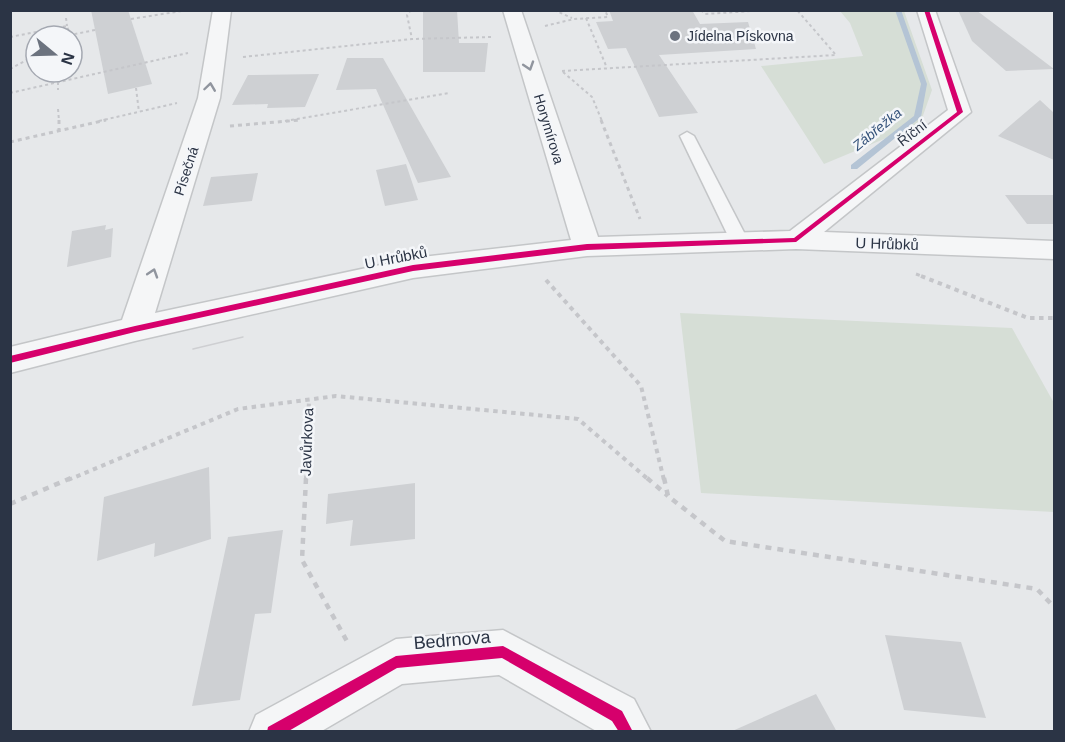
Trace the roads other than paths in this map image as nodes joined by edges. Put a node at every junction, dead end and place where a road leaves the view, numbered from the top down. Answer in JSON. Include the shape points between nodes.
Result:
{"nodes":[{"id":1,"x":222,"y":10,"type":"edge"},
{"id":2,"x":512,"y":10,"type":"edge"},
{"id":3,"x":926,"y":10,"type":"edge"},
{"id":4,"x":687,"y":136,"type":"dead end"},
{"id":5,"x":796,"y":240,"type":"junction"},
{"id":6,"x":740,"y":242,"type":"junction"},
{"id":7,"x":586,"y":247,"type":"junction"},
{"id":8,"x":1054,"y":250,"type":"edge"},
{"id":9,"x":135,"y":329,"type":"junction"},
{"id":10,"x":10,"y":360,"type":"edge"},
{"id":11,"x":273,"y":732,"type":"edge"},
{"id":12,"x":627,"y":732,"type":"edge"}],
"edges":[{"from":9,"to":1,"type":"street","name":"Písečná","one_way":true,"via":[[209,98]]},
{"from":2,"to":7,"type":"street","name":"Horymírova","one_way":true},
{"from":3,"to":5,"type":"street","name":"Říční","via":[[960,112]]},
{"from":4,"to":6,"type":"lane"},
{"from":5,"to":6,"type":"street","name":"U Hrůbků"},
{"from":5,"to":8,"type":"street","name":"U Hrůbků"},
{"from":6,"to":7,"type":"street","name":"U Hrůbků"},
{"from":7,"to":9,"type":"street","name":"U Hrůbků","via":[[413,268]]},
{"from":9,"to":10,"type":"street","name":"U Hrůbků"},
{"from":11,"to":12,"type":"street","name":"Bedrnova","via":[[396,662],[503,652],[617,716]]}]}
